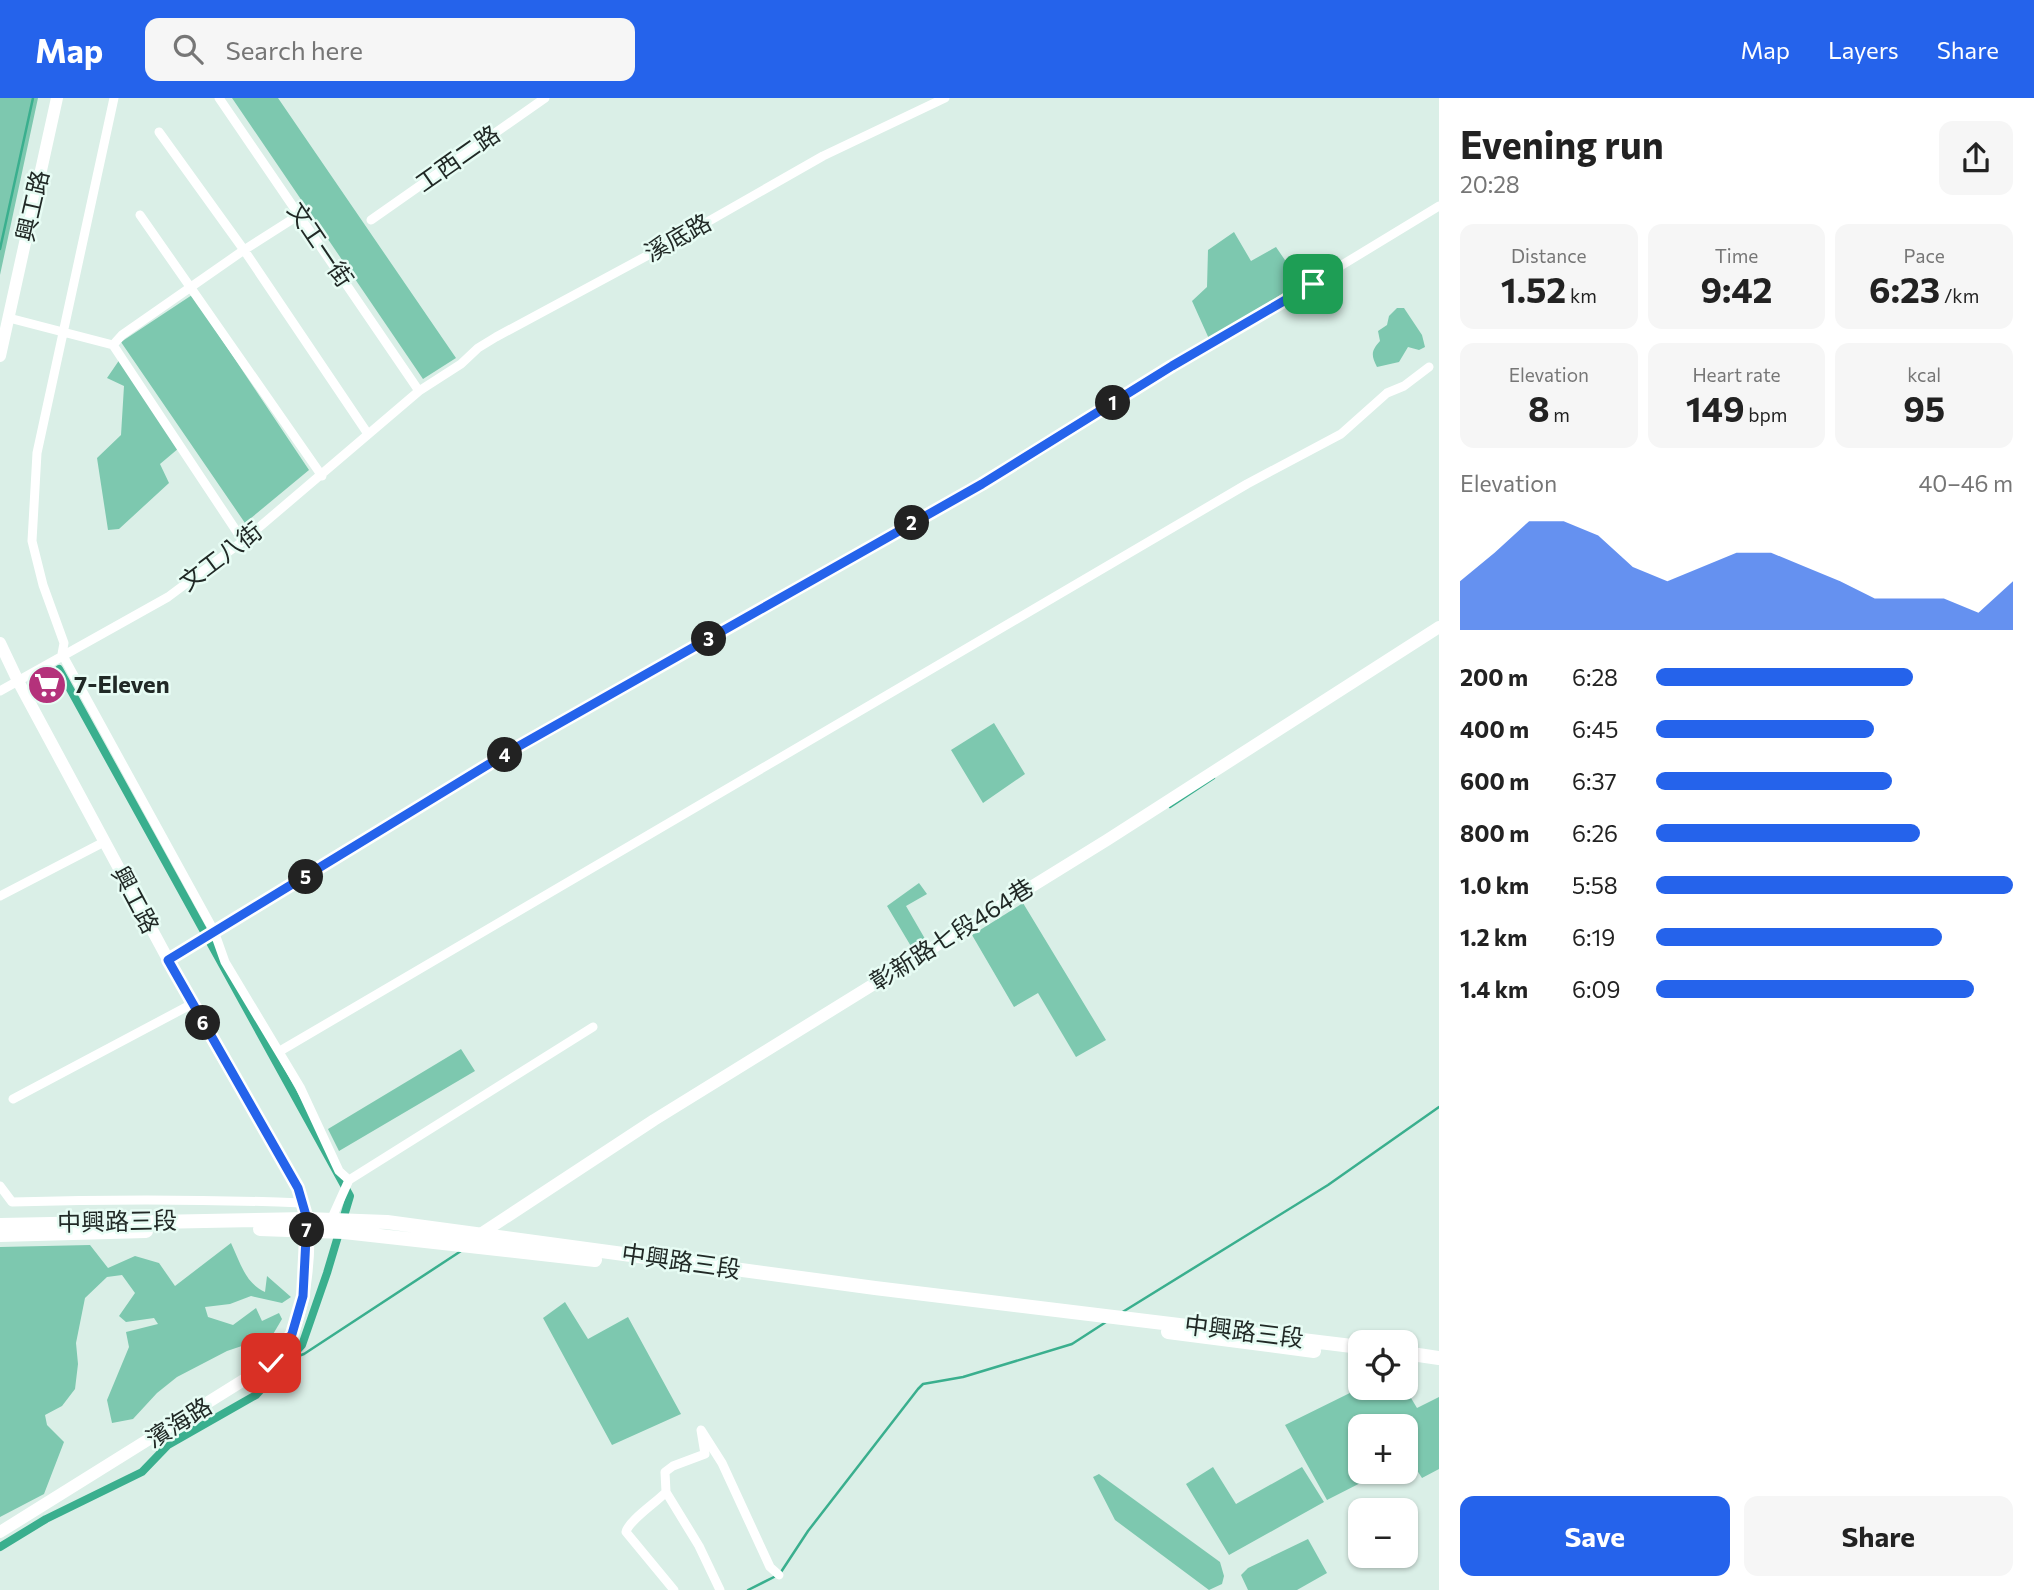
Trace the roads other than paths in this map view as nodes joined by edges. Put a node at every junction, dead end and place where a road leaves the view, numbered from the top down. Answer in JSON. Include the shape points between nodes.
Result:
{"nodes":[{"id":1,"x":57,"y":98,"type":"edge"},
{"id":2,"x":114,"y":98,"type":"edge"},
{"id":3,"x":219,"y":98,"type":"edge"},
{"id":4,"x":544,"y":98,"type":"edge"},
{"id":5,"x":945,"y":98,"type":"edge"},
{"id":6,"x":159,"y":132,"type":"dead end"},
{"id":7,"x":1439,"y":206,"type":"edge"},
{"id":8,"x":140,"y":215,"type":"dead end"},
{"id":9,"x":299,"y":215,"type":"junction"},
{"id":10,"x":371,"y":220,"type":"dead end"},
{"id":11,"x":244,"y":250,"type":"junction"},
{"id":12,"x":193,"y":287,"type":"junction"},
{"id":13,"x":9,"y":318,"type":"junction"},
{"id":14,"x":65,"y":331,"type":"junction"},
{"id":15,"x":113,"y":345,"type":"junction"},
{"id":16,"x":0,"y":356,"type":"edge"},
{"id":17,"x":1429,"y":367,"type":"dead end"},
{"id":18,"x":419,"y":391,"type":"junction"},
{"id":19,"x":368,"y":434,"type":"junction"},
{"id":20,"x":322,"y":476,"type":"junction"},
{"id":21,"x":243,"y":541,"type":"junction"},
{"id":22,"x":1439,"y":627,"type":"edge"},
{"id":23,"x":0,"y":643,"type":"edge"},
{"id":24,"x":62,"y":654,"type":"junction"},
{"id":25,"x":18,"y":681,"type":"junction"},
{"id":26,"x":0,"y":691,"type":"edge"},
{"id":27,"x":104,"y":842,"type":"junction"},
{"id":28,"x":0,"y":896,"type":"edge"},
{"id":29,"x":214,"y":930,"type":"junction"},
{"id":30,"x":168,"y":960,"type":"junction"},
{"id":31,"x":192,"y":1004,"type":"junction"},
{"id":32,"x":593,"y":1027,"type":"dead end"},
{"id":33,"x":279,"y":1051,"type":"junction"},
{"id":34,"x":13,"y":1099,"type":"dead end"},
{"id":35,"x":347,"y":1183,"type":"junction"},
{"id":36,"x":0,"y":1186,"type":"edge"},
{"id":37,"x":302,"y":1203,"type":"junction"},
{"id":38,"x":331,"y":1220,"type":"junction"},
{"id":39,"x":0,"y":1224,"type":"edge"},
{"id":40,"x":307,"y":1225,"type":"junction"},
{"id":41,"x":481,"y":1234,"type":"junction"},
{"id":42,"x":0,"y":1235,"type":"edge"},
{"id":43,"x":466,"y":1244,"type":"junction"},
{"id":44,"x":1348,"y":1346,"type":"edge"},
{"id":45,"x":1348,"y":1354,"type":"edge"},
{"id":46,"x":1418,"y":1355,"type":"edge"},
{"id":47,"x":1439,"y":1358,"type":"edge"},
{"id":48,"x":1418,"y":1364,"type":"edge"},
{"id":49,"x":1439,"y":1367,"type":"edge"},
{"id":50,"x":666,"y":1492,"type":"junction"},
{"id":51,"x":0,"y":1532,"type":"edge"},
{"id":52,"x":779,"y":1574,"type":"dead end"},
{"id":53,"x":674,"y":1590,"type":"edge"},
{"id":54,"x":720,"y":1590,"type":"edge"}],
"edges":[{"from":1,"to":13,"type":"street","name":"興工路"},
{"from":2,"to":14,"type":"street"},
{"from":3,"to":9,"type":"street","name":"文工一街"},
{"from":4,"to":10,"type":"street","name":"工西二路"},
{"from":5,"to":18,"type":"street","name":"溪底路","via":[[822,156],[543,310],[478,348]]},
{"from":6,"to":11,"type":"street"},
{"from":7,"to":29,"type":"street","via":[[982,484],[512,750]]},
{"from":8,"to":12,"type":"street"},
{"from":9,"to":11,"type":"street"},
{"from":9,"to":18,"type":"street","name":"文工一街"},
{"from":11,"to":12,"type":"street"},
{"from":11,"to":19,"type":"street"},
{"from":12,"to":15,"type":"street"},
{"from":12,"to":20,"type":"street"},
{"from":13,"to":14,"type":"street"},
{"from":13,"to":16,"type":"street","name":"興工路"},
{"from":14,"to":15,"type":"street"},
{"from":14,"to":24,"type":"street","via":[[37,453],[32,541],[64,643]]},
{"from":15,"to":21,"type":"street"},
{"from":17,"to":33,"type":"street","via":[[1387,393],[1341,434],[1235,491]]},
{"from":18,"to":19,"type":"street","name":"文工八街"},
{"from":19,"to":20,"type":"street","name":"文工八街"},
{"from":20,"to":21,"type":"street","name":"文工八街"},
{"from":21,"to":24,"type":"street","name":"文工八街","via":[[168,597]]},
{"from":22,"to":41,"type":"street","name":"彰新路七段464巷","via":[[1107,840],[654,1120]]},
{"from":23,"to":25,"type":"street","name":"興工路"},
{"from":24,"to":25,"type":"street","name":"文工八街"},
{"from":24,"to":29,"type":"street"},
{"from":25,"to":26,"type":"street","name":"文工八街"},
{"from":25,"to":27,"type":"street","name":"興工路"},
{"from":27,"to":28,"type":"street"},
{"from":27,"to":30,"type":"street","name":"興工路"},
{"from":29,"to":30,"type":"street"},
{"from":29,"to":33,"type":"street","via":[[225,962]]},
{"from":30,"to":31,"type":"street","name":"興工路"},
{"from":31,"to":34,"type":"street"},
{"from":31,"to":37,"type":"street","name":"興工路","via":[[293,1179]]},
{"from":32,"to":35,"type":"street"},
{"from":33,"to":35,"type":"street"},
{"from":35,"to":38,"type":"street"},
{"from":36,"to":37,"type":"street","via":[[12,1202],[125,1198]]},
{"from":37,"to":40,"type":"street","name":"興工路"},
{"from":38,"to":40,"type":"main road","name":"中興路三段"},
{"from":38,"to":41,"type":"main road","name":"中興路三段"},
{"from":38,"to":43,"type":"main road","name":"中興路三段"},
{"from":39,"to":40,"type":"main road","name":"中興路三段"},
{"from":40,"to":42,"type":"main road","name":"中興路三段"},
{"from":40,"to":51,"type":"street","name":"濱海路","via":[[298,1318],[271,1363]]},
{"from":41,"to":43,"type":"street","name":"彰新路七段464巷"},
{"from":41,"to":44,"type":"main road","name":"中興路三段"},
{"from":43,"to":45,"type":"main road","name":"中興路三段"},
{"from":46,"to":47,"type":"main road"},
{"from":48,"to":49,"type":"main road"},
{"from":50,"to":52,"type":"street","via":[[665,1472],[705,1454],[701,1430],[722,1463],[770,1567]]},
{"from":50,"to":53,"type":"street","via":[[626,1531]]},
{"from":50,"to":54,"type":"street"}]}
